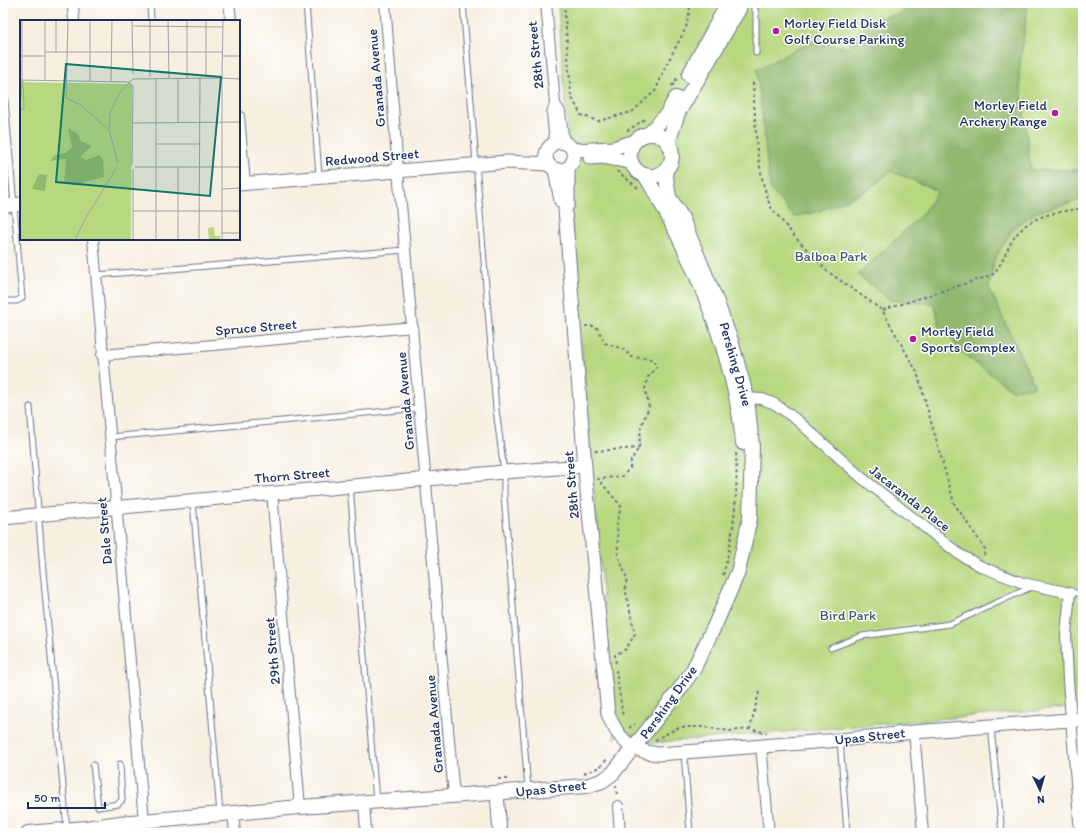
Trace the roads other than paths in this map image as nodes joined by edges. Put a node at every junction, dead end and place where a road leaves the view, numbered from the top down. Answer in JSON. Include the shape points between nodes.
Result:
{"nodes":[{"id":1,"x":73,"y":3,"type":"edge"},
{"id":2,"x":150,"y":3,"type":"edge"},
{"id":3,"x":229,"y":3,"type":"edge"},
{"id":4,"x":306,"y":3,"type":"edge"},
{"id":5,"x":384,"y":3,"type":"edge"},
{"id":6,"x":463,"y":3,"type":"edge"},
{"id":7,"x":546,"y":3,"type":"edge"},
{"id":8,"x":728,"y":3,"type":"edge"},
{"id":9,"x":740,"y":3,"type":"edge"},
{"id":10,"x":752,"y":3,"type":"edge"},
{"id":11,"x":74,"y":20,"type":"edge"},
{"id":12,"x":151,"y":20,"type":"edge"},
{"id":13,"x":231,"y":20,"type":"edge"},
{"id":14,"x":756,"y":53,"type":"dead end"},
{"id":15,"x":3,"y":77,"type":"edge"},
{"id":16,"x":650,"y":134,"type":"junction"},
{"id":17,"x":630,"y":137,"type":"junction"},
{"id":18,"x":240,"y":139,"type":"edge"},
{"id":19,"x":668,"y":143,"type":"junction"},
{"id":20,"x":560,"y":156,"type":"junction"},
{"id":21,"x":631,"y":162,"type":"junction"},
{"id":22,"x":477,"y":164,"type":"junction"},
{"id":23,"x":398,"y":171,"type":"junction"},
{"id":24,"x":665,"y":171,"type":"junction"},
{"id":25,"x":645,"y":175,"type":"junction"},
{"id":26,"x":319,"y":178,"type":"junction"},
{"id":27,"x":242,"y":184,"type":"edge"},
{"id":28,"x":12,"y":205,"type":"edge"},
{"id":29,"x":93,"y":240,"type":"edge"},
{"id":30,"x":406,"y":250,"type":"junction"},
{"id":31,"x":96,"y":275,"type":"junction"},
{"id":32,"x":701,"y":289,"type":"junction"},
{"id":33,"x":3,"y":301,"type":"edge"},
{"id":34,"x":413,"y":327,"type":"junction"},
{"id":35,"x":102,"y":355,"type":"junction"},
{"id":36,"x":747,"y":398,"type":"junction"},
{"id":37,"x":30,"y":407,"type":"dead end"},
{"id":38,"x":420,"y":408,"type":"junction"},
{"id":39,"x":110,"y":437,"type":"junction"},
{"id":40,"x":585,"y":466,"type":"junction"},
{"id":41,"x":504,"y":472,"type":"junction"},
{"id":42,"x":427,"y":479,"type":"junction"},
{"id":43,"x":350,"y":486,"type":"junction"},
{"id":44,"x":272,"y":493,"type":"junction"},
{"id":45,"x":193,"y":500,"type":"junction"},
{"id":46,"x":116,"y":508,"type":"junction"},
{"id":47,"x":39,"y":514,"type":"junction"},
{"id":48,"x":3,"y":518,"type":"edge"},
{"id":49,"x":725,"y":585,"type":"junction"},
{"id":50,"x":1034,"y":585,"type":"junction"},
{"id":51,"x":1070,"y":593,"type":"junction"},
{"id":52,"x":1083,"y":593,"type":"edge"},
{"id":53,"x":831,"y":648,"type":"dead end"},
{"id":54,"x":1077,"y":720,"type":"edge"},
{"id":55,"x":991,"y":726,"type":"junction"},
{"id":56,"x":914,"y":732,"type":"junction"},
{"id":57,"x":840,"y":740,"type":"junction"},
{"id":58,"x":761,"y":745,"type":"junction"},
{"id":59,"x":634,"y":748,"type":"junction"},
{"id":60,"x":684,"y":752,"type":"junction"},
{"id":61,"x":120,"y":764,"type":"dead end"},
{"id":62,"x":93,"y":765,"type":"dead end"},
{"id":63,"x":528,"y":791,"type":"junction"},
{"id":64,"x":497,"y":793,"type":"junction"},
{"id":65,"x":454,"y":796,"type":"junction"},
{"id":66,"x":370,"y":802,"type":"junction"},
{"id":67,"x":618,"y":806,"type":"road end"},
{"id":68,"x":300,"y":807,"type":"junction"},
{"id":69,"x":227,"y":813,"type":"junction"},
{"id":70,"x":144,"y":821,"type":"junction"},
{"id":71,"x":105,"y":829,"type":"edge"},
{"id":72,"x":67,"y":830,"type":"junction"},
{"id":73,"x":28,"y":833,"type":"edge"},
{"id":74,"x":235,"y":833,"type":"edge"},
{"id":75,"x":366,"y":833,"type":"edge"},
{"id":76,"x":500,"y":833,"type":"edge"},
{"id":77,"x":620,"y":833,"type":"edge"},
{"id":78,"x":690,"y":833,"type":"edge"},
{"id":79,"x":769,"y":833,"type":"edge"},
{"id":80,"x":847,"y":833,"type":"edge"},
{"id":81,"x":924,"y":833,"type":"edge"},
{"id":82,"x":1002,"y":833,"type":"edge"},
{"id":83,"x":1080,"y":833,"type":"edge"}],
"edges":[{"from":1,"to":11,"type":"street"},
{"from":2,"to":12,"type":"lane"},
{"from":3,"to":13,"type":"street"},
{"from":4,"to":26,"type":"lane"},
{"from":5,"to":23,"type":"street","name":"Granada Avenue"},
{"from":6,"to":22,"type":"lane"},
{"from":7,"to":20,"type":"street","name":"28th Street","via":[[556,104],[560,112]]},
{"from":8,"to":16,"type":"main road","via":[[667,114]]},
{"from":9,"to":19,"type":"main road","via":[[739,9],[678,113]]},
{"from":10,"to":14,"type":"lane","via":[[756,12]]},
{"from":15,"to":28,"type":"lane"},
{"from":16,"to":17,"type":"main road"},
{"from":16,"to":19,"type":"main road","via":[[663,138]]},
{"from":17,"to":20,"type":"street","name":"Redwood Street","via":[[613,148]]},
{"from":17,"to":21,"type":"main road"},
{"from":18,"to":27,"type":"street"},
{"from":19,"to":24,"type":"main road","via":[[671,148],[671,161]]},
{"from":20,"to":21,"type":"street","name":"Redwood Street","via":[[603,157]]},
{"from":20,"to":22,"type":"street","name":"Redwood Street","via":[[515,158],[507,162]]},
{"from":20,"to":40,"type":"street","name":"28th Street","via":[[568,204],[566,209]]},
{"from":21,"to":25,"type":"main road","via":[[636,170]]},
{"from":22,"to":23,"type":"street","name":"Redwood Street"},
{"from":22,"to":41,"type":"lane"},
{"from":23,"to":26,"type":"street","name":"Redwood Street"},
{"from":23,"to":30,"type":"street","name":"Granada Avenue"},
{"from":24,"to":25,"type":"main road"},
{"from":24,"to":36,"type":"main road","name":"Pershing Drive","via":[[669,197],[682,218],[732,341]]},
{"from":25,"to":32,"type":"main road","name":"Pershing Drive","via":[[670,216]]},
{"from":26,"to":27,"type":"street","name":"Redwood Street"},
{"from":28,"to":33,"type":"lane","via":[[22,298],[17,301]]},
{"from":29,"to":31,"type":"street","name":"Dale Street"},
{"from":30,"to":31,"type":"lane"},
{"from":30,"to":34,"type":"street","name":"Granada Avenue"},
{"from":31,"to":35,"type":"street","name":"Dale Street"},
{"from":32,"to":36,"type":"main road","via":[[712,307],[726,342],[741,392]]},
{"from":32,"to":49,"type":"main road","name":"Pershing Drive","via":[[731,374],[741,427],[744,502],[741,531]]},
{"from":34,"to":35,"type":"street","name":"Spruce Street"},
{"from":34,"to":38,"type":"street","name":"Granada Avenue"},
{"from":35,"to":39,"type":"street","name":"Dale Street"},
{"from":36,"to":49,"type":"main road","name":"Pershing Drive","via":[[753,453],[750,518],[738,572]]},
{"from":36,"to":50,"type":"street","name":"Jacaranda Place","via":[[762,399],[775,404],[862,478],[959,554],[982,567]]},
{"from":37,"to":47,"type":"lane"},
{"from":38,"to":39,"type":"lane"},
{"from":38,"to":42,"type":"street","name":"Granada Avenue"},
{"from":39,"to":46,"type":"street","name":"Dale Street"},
{"from":40,"to":41,"type":"street","name":"Thorn Street"},
{"from":40,"to":59,"type":"street","name":"28th Street","via":[[608,714],[616,733]]},
{"from":41,"to":42,"type":"street","name":"Thorn Street"},
{"from":41,"to":63,"type":"lane"},
{"from":42,"to":43,"type":"street","name":"Thorn Street"},
{"from":42,"to":65,"type":"street","name":"Granada Avenue"},
{"from":43,"to":44,"type":"street","name":"Thorn Street"},
{"from":43,"to":66,"type":"lane"},
{"from":44,"to":45,"type":"street","name":"Thorn Street"},
{"from":44,"to":68,"type":"street","name":"29th Street"},
{"from":45,"to":46,"type":"street","name":"Thorn Street"},
{"from":45,"to":69,"type":"lane"},
{"from":46,"to":47,"type":"street","name":"Thorn Street"},
{"from":46,"to":70,"type":"street","name":"Dale Street"},
{"from":47,"to":48,"type":"street","name":"Thorn Street"},
{"from":47,"to":72,"type":"lane"},
{"from":49,"to":59,"type":"main road","name":"Pershing Drive","via":[[716,625],[693,670],[678,694]]},
{"from":50,"to":51,"type":"street","name":"Jacaranda Place"},
{"from":50,"to":53,"type":"lane","via":[[950,624],[862,636]]},
{"from":51,"to":52,"type":"lane"},
{"from":51,"to":54,"type":"street","via":[[1066,634]]},
{"from":54,"to":55,"type":"street","name":"Upas Street"},
{"from":54,"to":83,"type":"street"},
{"from":55,"to":56,"type":"street","name":"Upas Street"},
{"from":55,"to":82,"type":"lane"},
{"from":56,"to":57,"type":"street","name":"Upas Street"},
{"from":56,"to":81,"type":"street"},
{"from":57,"to":58,"type":"street","name":"Upas Street"},
{"from":57,"to":80,"type":"lane"},
{"from":58,"to":60,"type":"street","name":"Upas Street"},
{"from":58,"to":79,"type":"street"},
{"from":59,"to":60,"type":"street","name":"Upas Street","via":[[658,754]]},
{"from":59,"to":63,"type":"main road","name":"Upas Street","via":[[613,773],[602,781],[586,786]]},
{"from":60,"to":78,"type":"lane"},
{"from":61,"to":62,"type":"lane","via":[[122,800],[112,806],[98,807]]},
{"from":63,"to":64,"type":"main road","name":"Upas Street"},
{"from":64,"to":65,"type":"main road","name":"Upas Street"},
{"from":64,"to":76,"type":"street"},
{"from":65,"to":66,"type":"main road","name":"Upas Street"},
{"from":66,"to":68,"type":"main road","name":"Upas Street"},
{"from":66,"to":75,"type":"street"},
{"from":67,"to":77,"type":"street"},
{"from":68,"to":69,"type":"main road","name":"Upas Street"},
{"from":69,"to":70,"type":"main road","name":"Upas Street"},
{"from":69,"to":74,"type":"street"},
{"from":70,"to":71,"type":"main road","name":"Upas Street"},
{"from":71,"to":72,"type":"main road","name":"Upas Street"},
{"from":72,"to":73,"type":"main road","name":"Upas Street"}]}
